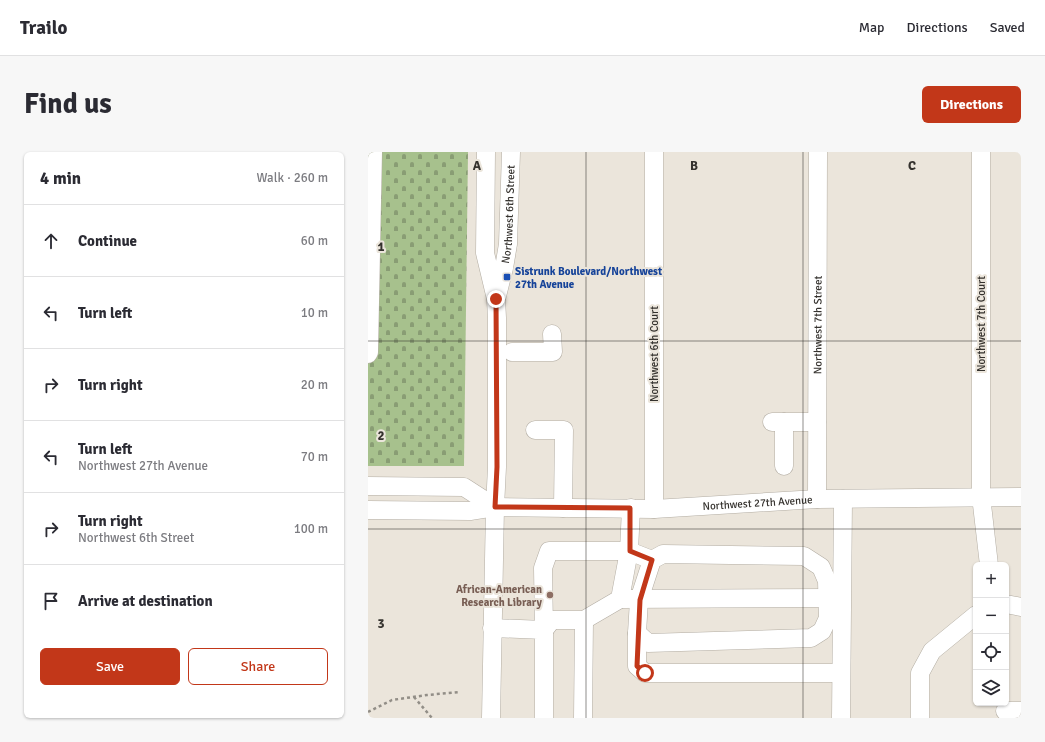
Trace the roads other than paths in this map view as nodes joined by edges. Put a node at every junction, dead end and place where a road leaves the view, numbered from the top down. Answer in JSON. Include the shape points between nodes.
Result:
{"nodes":[{"id":1,"x":486,"y":152,"type":"edge"},
{"id":2,"x":511,"y":152,"type":"edge"},
{"id":3,"x":654,"y":152,"type":"edge"},
{"id":4,"x":818,"y":152,"type":"edge"},
{"id":5,"x":982,"y":152,"type":"edge"},
{"id":6,"x":371,"y":162,"type":"edge"},
{"id":7,"x":496,"y":299,"type":"junction"},
{"id":8,"x":552,"y":334,"type":"dead end"},
{"id":9,"x":512,"y":352,"type":"dead end"},
{"id":10,"x":368,"y":354,"type":"edge"},
{"id":11,"x":817,"y":422,"type":"junction"},
{"id":12,"x":535,"y":430,"type":"dead end"},
{"id":13,"x":784,"y":466,"type":"dead end"},
{"id":14,"x":368,"y":486,"type":"edge"},
{"id":15,"x":981,"y":496,"type":"junction"},
{"id":16,"x":1021,"y":497,"type":"edge"},
{"id":17,"x":843,"y":498,"type":"junction"},
{"id":18,"x":816,"y":499,"type":"junction"},
{"id":19,"x":495,"y":507,"type":"junction"},
{"id":20,"x":563,"y":508,"type":"junction"},
{"id":21,"x":630,"y":508,"type":"junction"},
{"id":22,"x":654,"y":509,"type":"junction"},
{"id":23,"x":368,"y":510,"type":"edge"},
{"id":24,"x":630,"y":551,"type":"junction"},
{"id":25,"x":652,"y":560,"type":"junction"},
{"id":26,"x":988,"y":562,"type":"edge"},
{"id":27,"x":828,"y":598,"type":"junction"},
{"id":28,"x":620,"y":599,"type":"junction"},
{"id":29,"x":640,"y":600,"type":"junction"},
{"id":30,"x":1009,"y":605,"type":"edge"},
{"id":31,"x":1021,"y":607,"type":"edge"},
{"id":32,"x":973,"y":617,"type":"edge"},
{"id":33,"x":584,"y":620,"type":"junction"},
{"id":34,"x":492,"y":628,"type":"junction"},
{"id":35,"x":544,"y":630,"type":"junction"},
{"id":36,"x":637,"y":633,"type":"junction"},
{"id":37,"x":835,"y":674,"type":"dead end"},
{"id":38,"x":491,"y":718,"type":"edge"},
{"id":39,"x":544,"y":718,"type":"edge"},
{"id":40,"x":583,"y":718,"type":"edge"},
{"id":41,"x":841,"y":718,"type":"edge"},
{"id":42,"x":920,"y":718,"type":"edge"}],
"edges":[{"from":1,"to":7,"type":"street","name":"Northwest 6th Street","via":[[485,253]]},
{"from":2,"to":7,"type":"street","name":"Northwest 6th Street","via":[[508,244]]},
{"from":3,"to":22,"type":"street","name":"Northwest 6th Court"},
{"from":4,"to":11,"type":"street","name":"Northwest 7th Street"},
{"from":5,"to":15,"type":"street","name":"Northwest 7th Court"},
{"from":6,"to":10,"type":"street"},
{"from":7,"to":19,"type":"street","name":"Northwest 6th Street"},
{"from":8,"to":9,"type":"street","via":[[553,352]]},
{"from":11,"to":13,"type":"street","via":[[778,422]]},
{"from":11,"to":18,"type":"street","name":"Northwest 7th Street"},
{"from":12,"to":20,"type":"street","via":[[564,430]]},
{"from":14,"to":19,"type":"street","via":[[464,487]]},
{"from":15,"to":16,"type":"street","name":"Northwest 27th Avenue"},
{"from":15,"to":17,"type":"street","name":"Northwest 27th Avenue"},
{"from":15,"to":26,"type":"street","name":"Northwest 7th Court"},
{"from":17,"to":18,"type":"street","name":"Northwest 27th Avenue"},
{"from":17,"to":41,"type":"street"},
{"from":18,"to":22,"type":"street","name":"Northwest 27th Avenue"},
{"from":19,"to":20,"type":"street","name":"Northwest 27th Avenue"},
{"from":19,"to":23,"type":"street","name":"Northwest 27th Avenue","via":[[470,511]]},
{"from":19,"to":34,"type":"street","name":"Northwest 6th Street"},
{"from":20,"to":21,"type":"street","name":"Northwest 27th Avenue"},
{"from":21,"to":22,"type":"street","name":"Northwest 27th Avenue"},
{"from":21,"to":24,"type":"street"},
{"from":24,"to":25,"type":"street"},
{"from":24,"to":28,"type":"street"},
{"from":24,"to":35,"type":"street","via":[[549,551],[543,568]]},
{"from":25,"to":27,"type":"street","via":[[663,554],[804,556],[821,567],[827,580]]},
{"from":25,"to":29,"type":"street"},
{"from":27,"to":29,"type":"street"},
{"from":27,"to":36,"type":"street","via":[[828,618],[822,631],[811,638],[648,643]]},
{"from":28,"to":29,"type":"street"},
{"from":28,"to":33,"type":"street"},
{"from":29,"to":36,"type":"street"},
{"from":30,"to":31,"type":"street"},
{"from":32,"to":42,"type":"street","via":[[932,651],[920,673]]},
{"from":33,"to":35,"type":"street","via":[[552,620]]},
{"from":33,"to":40,"type":"street"},
{"from":34,"to":35,"type":"street"},
{"from":34,"to":38,"type":"street","name":"Northwest 6th Street"},
{"from":35,"to":39,"type":"street"},
{"from":36,"to":37,"type":"street","via":[[637,666],[645,673]]}]}
